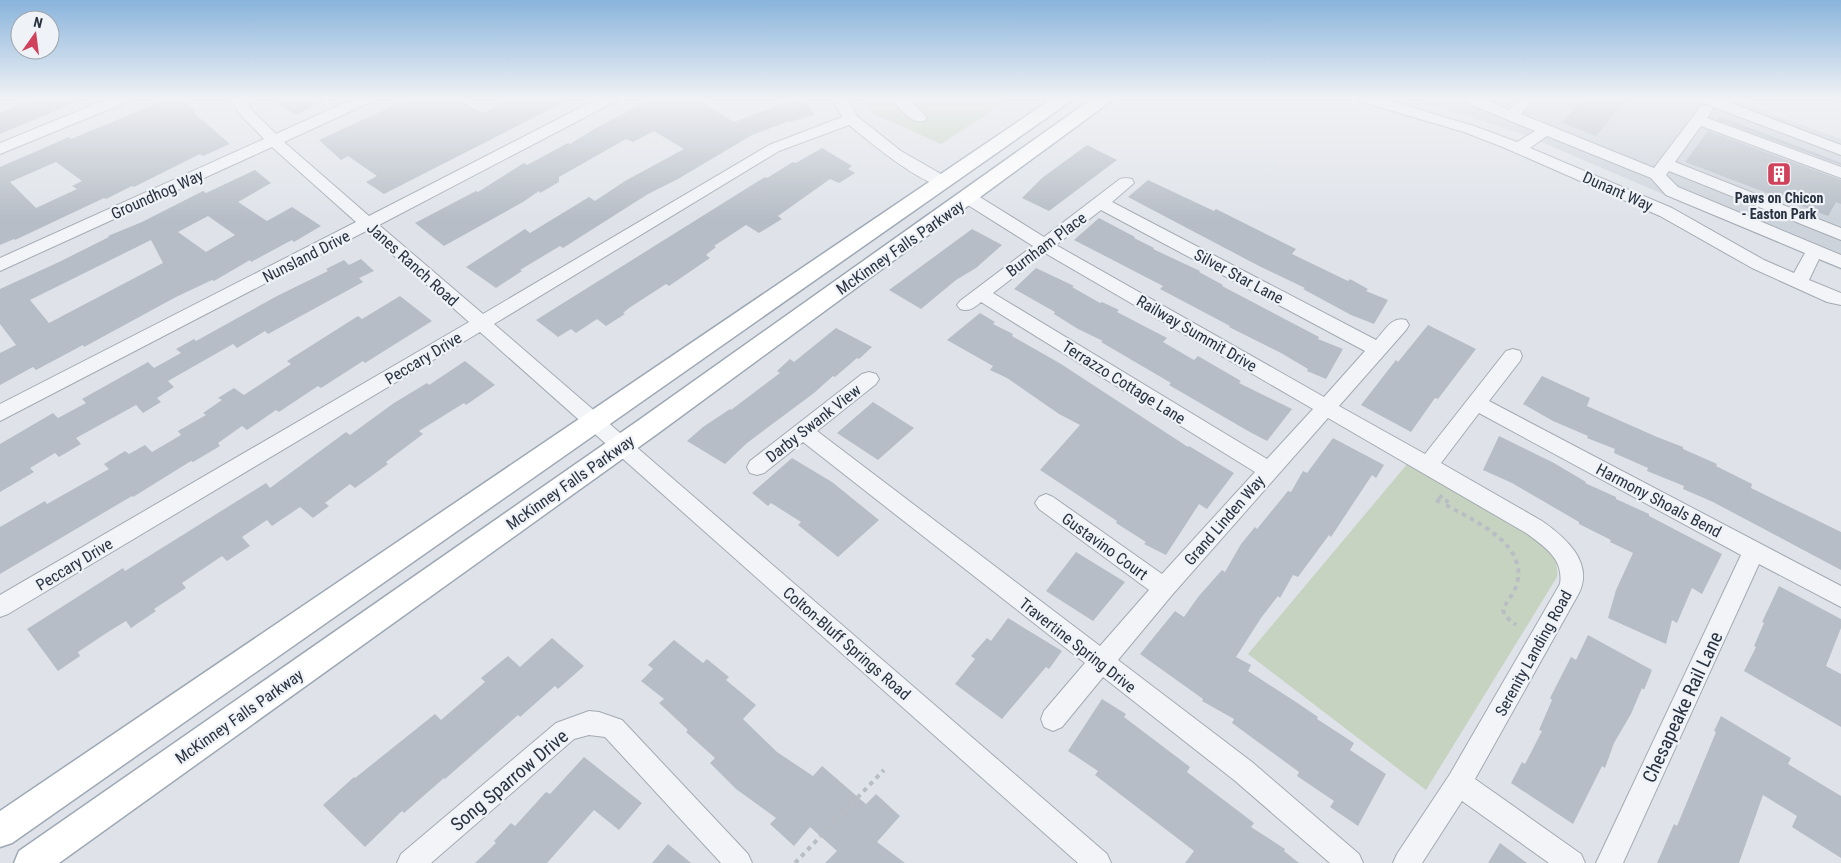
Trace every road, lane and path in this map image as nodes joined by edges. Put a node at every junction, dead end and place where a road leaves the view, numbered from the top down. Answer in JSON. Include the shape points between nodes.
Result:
{"nodes":[{"id":1,"x":26,"y":138,"type":"edge"},
{"id":2,"x":271,"y":138,"type":"edge"},
{"id":3,"x":282,"y":138,"type":"edge"},
{"id":4,"x":533,"y":138,"type":"edge"},
{"id":5,"x":801,"y":138,"type":"edge"},
{"id":6,"x":875,"y":138,"type":"edge"},
{"id":7,"x":1010,"y":138,"type":"edge"},
{"id":8,"x":1051,"y":138,"type":"edge"},
{"id":9,"x":1493,"y":138,"type":"edge"},
{"id":10,"x":1534,"y":138,"type":"edge"},
{"id":11,"x":1571,"y":138,"type":"edge"},
{"id":12,"x":1685,"y":138,"type":"edge"},
{"id":13,"x":1747,"y":138,"type":"edge"},
{"id":14,"x":1810,"y":138,"type":"edge"},
{"id":15,"x":274,"y":142,"type":"junction"},
{"id":16,"x":1519,"y":148,"type":"junction"},
{"id":17,"x":0,"y":149,"type":"edge"},
{"id":18,"x":1841,"y":150,"type":"edge"},
{"id":19,"x":1662,"y":169,"type":"junction"},
{"id":20,"x":1841,"y":173,"type":"edge"},
{"id":21,"x":942,"y":182,"type":"junction"},
{"id":22,"x":1126,"y":183,"type":"dead end"},
{"id":23,"x":969,"y":198,"type":"junction"},
{"id":24,"x":1101,"y":203,"type":"junction"},
{"id":25,"x":1803,"y":219,"type":"junction"},
{"id":26,"x":1841,"y":220,"type":"edge"},
{"id":27,"x":368,"y":224,"type":"junction"},
{"id":28,"x":1841,"y":234,"type":"edge"},
{"id":29,"x":1044,"y":245,"type":"junction"},
{"id":30,"x":1816,"y":251,"type":"junction"},
{"id":31,"x":1841,"y":262,"type":"edge"},
{"id":32,"x":0,"y":265,"type":"edge"},
{"id":33,"x":1798,"y":283,"type":"junction"},
{"id":34,"x":974,"y":299,"type":"joint"},
{"id":35,"x":1838,"y":301,"type":"edge"},
{"id":36,"x":480,"y":324,"type":"junction"},
{"id":37,"x":1400,"y":325,"type":"dead end"},
{"id":38,"x":1377,"y":349,"type":"junction"},
{"id":39,"x":1513,"y":356,"type":"dead end"},
{"id":40,"x":869,"y":379,"type":"dead end"},
{"id":41,"x":1477,"y":403,"type":"junction"},
{"id":42,"x":1325,"y":407,"type":"junction"},
{"id":43,"x":0,"y":413,"type":"edge"},
{"id":44,"x":596,"y":422,"type":"junction"},
{"id":45,"x":803,"y":432,"type":"junction"},
{"id":46,"x":622,"y":446,"type":"junction"},
{"id":47,"x":1428,"y":465,"type":"junction"},
{"id":48,"x":758,"y":467,"type":"dead end"},
{"id":49,"x":1268,"y":470,"type":"junction"},
{"id":50,"x":1445,"y":490,"type":"dead end"},
{"id":51,"x":1046,"y":503,"type":"dead end"},
{"id":52,"x":1754,"y":551,"type":"junction"},
{"id":53,"x":1164,"y":588,"type":"junction"},
{"id":54,"x":1841,"y":597,"type":"edge"},
{"id":55,"x":0,"y":607,"type":"edge"},
{"id":56,"x":1516,"y":625,"type":"dead end"},
{"id":57,"x":1101,"y":663,"type":"junction"},
{"id":58,"x":1053,"y":719,"type":"dead end"},
{"id":59,"x":884,"y":770,"type":"dead end"},
{"id":60,"x":1459,"y":783,"type":"junction"},
{"id":61,"x":0,"y":831,"type":"edge"},
{"id":62,"x":32,"y":863,"type":"edge"},
{"id":63,"x":410,"y":863,"type":"edge"},
{"id":64,"x":740,"y":863,"type":"edge"},
{"id":65,"x":795,"y":863,"type":"edge"},
{"id":66,"x":1098,"y":863,"type":"edge"},
{"id":67,"x":1350,"y":863,"type":"edge"},
{"id":68,"x":1406,"y":863,"type":"edge"},
{"id":69,"x":1572,"y":863,"type":"edge"},
{"id":70,"x":1609,"y":863,"type":"edge"}],
"edges":[{"from":1,"to":17,"type":"street"},
{"from":2,"to":15,"type":"street","name":"Janes Ranch Road"},
{"from":3,"to":15,"type":"street","name":"Groundhog Way"},
{"from":4,"to":27,"type":"street","name":"Nunsland Drive"},
{"from":5,"to":36,"type":"street","name":"Peccary Drive","via":[[774,148]]},
{"from":6,"to":21,"type":"street"},
{"from":7,"to":21,"type":"main road","name":"McKinney Falls Parkway"},
{"from":8,"to":23,"type":"main road","name":"McKinney Falls Parkway"},
{"from":9,"to":16,"type":"street","name":"Dunant Way"},
{"from":10,"to":16,"type":"street"},
{"from":11,"to":19,"type":"street"},
{"from":12,"to":19,"type":"street"},
{"from":13,"to":20,"type":"street"},
{"from":14,"to":18,"type":"street"},
{"from":15,"to":27,"type":"street","name":"Janes Ranch Road"},
{"from":15,"to":32,"type":"street","name":"Groundhog Way"},
{"from":16,"to":33,"type":"street","name":"Dunant Way","via":[[1666,212]]},
{"from":19,"to":25,"type":"street"},
{"from":19,"to":30,"type":"street","via":[[1672,191]]},
{"from":21,"to":23,"type":"main road"},
{"from":21,"to":44,"type":"main road","name":"McKinney Falls Parkway"},
{"from":22,"to":24,"type":"street","name":"Burnham Place"},
{"from":23,"to":29,"type":"street","name":"Railway Summit Drive"},
{"from":23,"to":46,"type":"main road","name":"McKinney Falls Parkway"},
{"from":24,"to":29,"type":"street","name":"Burnham Place"},
{"from":24,"to":38,"type":"street","name":"Silver Star Lane"},
{"from":25,"to":26,"type":"street","via":[[1840,223]]},
{"from":25,"to":28,"type":"street"},
{"from":27,"to":36,"type":"street","name":"Janes Ranch Road"},
{"from":27,"to":43,"type":"street","name":"Nunsland Drive"},
{"from":29,"to":34,"type":"street","name":"Burnham Place"},
{"from":29,"to":42,"type":"street","name":"Railway Summit Drive"},
{"from":30,"to":31,"type":"street"},
{"from":30,"to":33,"type":"street"},
{"from":33,"to":35,"type":"street","name":"Dunant Way"},
{"from":34,"to":49,"type":"street","name":"Terrazzo Cottage Lane"},
{"from":36,"to":44,"type":"street","name":"Janes Ranch Road"},
{"from":36,"to":55,"type":"street","name":"Peccary Drive"},
{"from":37,"to":38,"type":"street","name":"Grand Linden Way"},
{"from":38,"to":42,"type":"street","name":"Grand Linden Way"},
{"from":39,"to":41,"type":"street"},
{"from":40,"to":45,"type":"street","name":"Darby Swank View"},
{"from":41,"to":47,"type":"street"},
{"from":41,"to":52,"type":"street","name":"Harmony Shoals Bend"},
{"from":42,"to":47,"type":"street","name":"Railway Summit Drive"},
{"from":42,"to":49,"type":"street","name":"Grand Linden Way"},
{"from":44,"to":46,"type":"street","name":"Colton-Bluff Springs Road"},
{"from":44,"to":61,"type":"main road","name":"McKinney Falls Parkway"},
{"from":45,"to":48,"type":"street","name":"Darby Swank View"},
{"from":45,"to":57,"type":"street","name":"Travertine Spring Drive"},
{"from":46,"to":62,"type":"main road","name":"McKinney Falls Parkway"},
{"from":46,"to":66,"type":"street","name":"Colton-Bluff Springs Road"},
{"from":47,"to":60,"type":"street","name":"Serenity Landing Road","via":[[1553,540],[1571,564],[1573,578]]},
{"from":49,"to":53,"type":"street","name":"Grand Linden Way"},
{"from":50,"to":56,"type":"path","via":[[1438,498],[1447,501],[1444,504],[1491,531],[1511,551],[1518,579],[1503,610]]},
{"from":51,"to":53,"type":"street","name":"Gustavino Court"},
{"from":52,"to":54,"type":"street","name":"Harmony Shoals Bend"},
{"from":52,"to":70,"type":"street","name":"Chesapeake Rail Lane"},
{"from":53,"to":57,"type":"street","name":"Grand Linden Way"},
{"from":57,"to":58,"type":"street","name":"Grand Linden Way"},
{"from":57,"to":67,"type":"street","name":"Travertine Spring Drive","via":[[1243,772]]},
{"from":59,"to":65,"type":"path"},
{"from":60,"to":68,"type":"street","name":"Serenity Landing Road"},
{"from":60,"to":69,"type":"street"},
{"from":63,"to":64,"type":"street","name":"Song Sparrow Drive","via":[[565,731],[586,722],[613,728]]}]}
